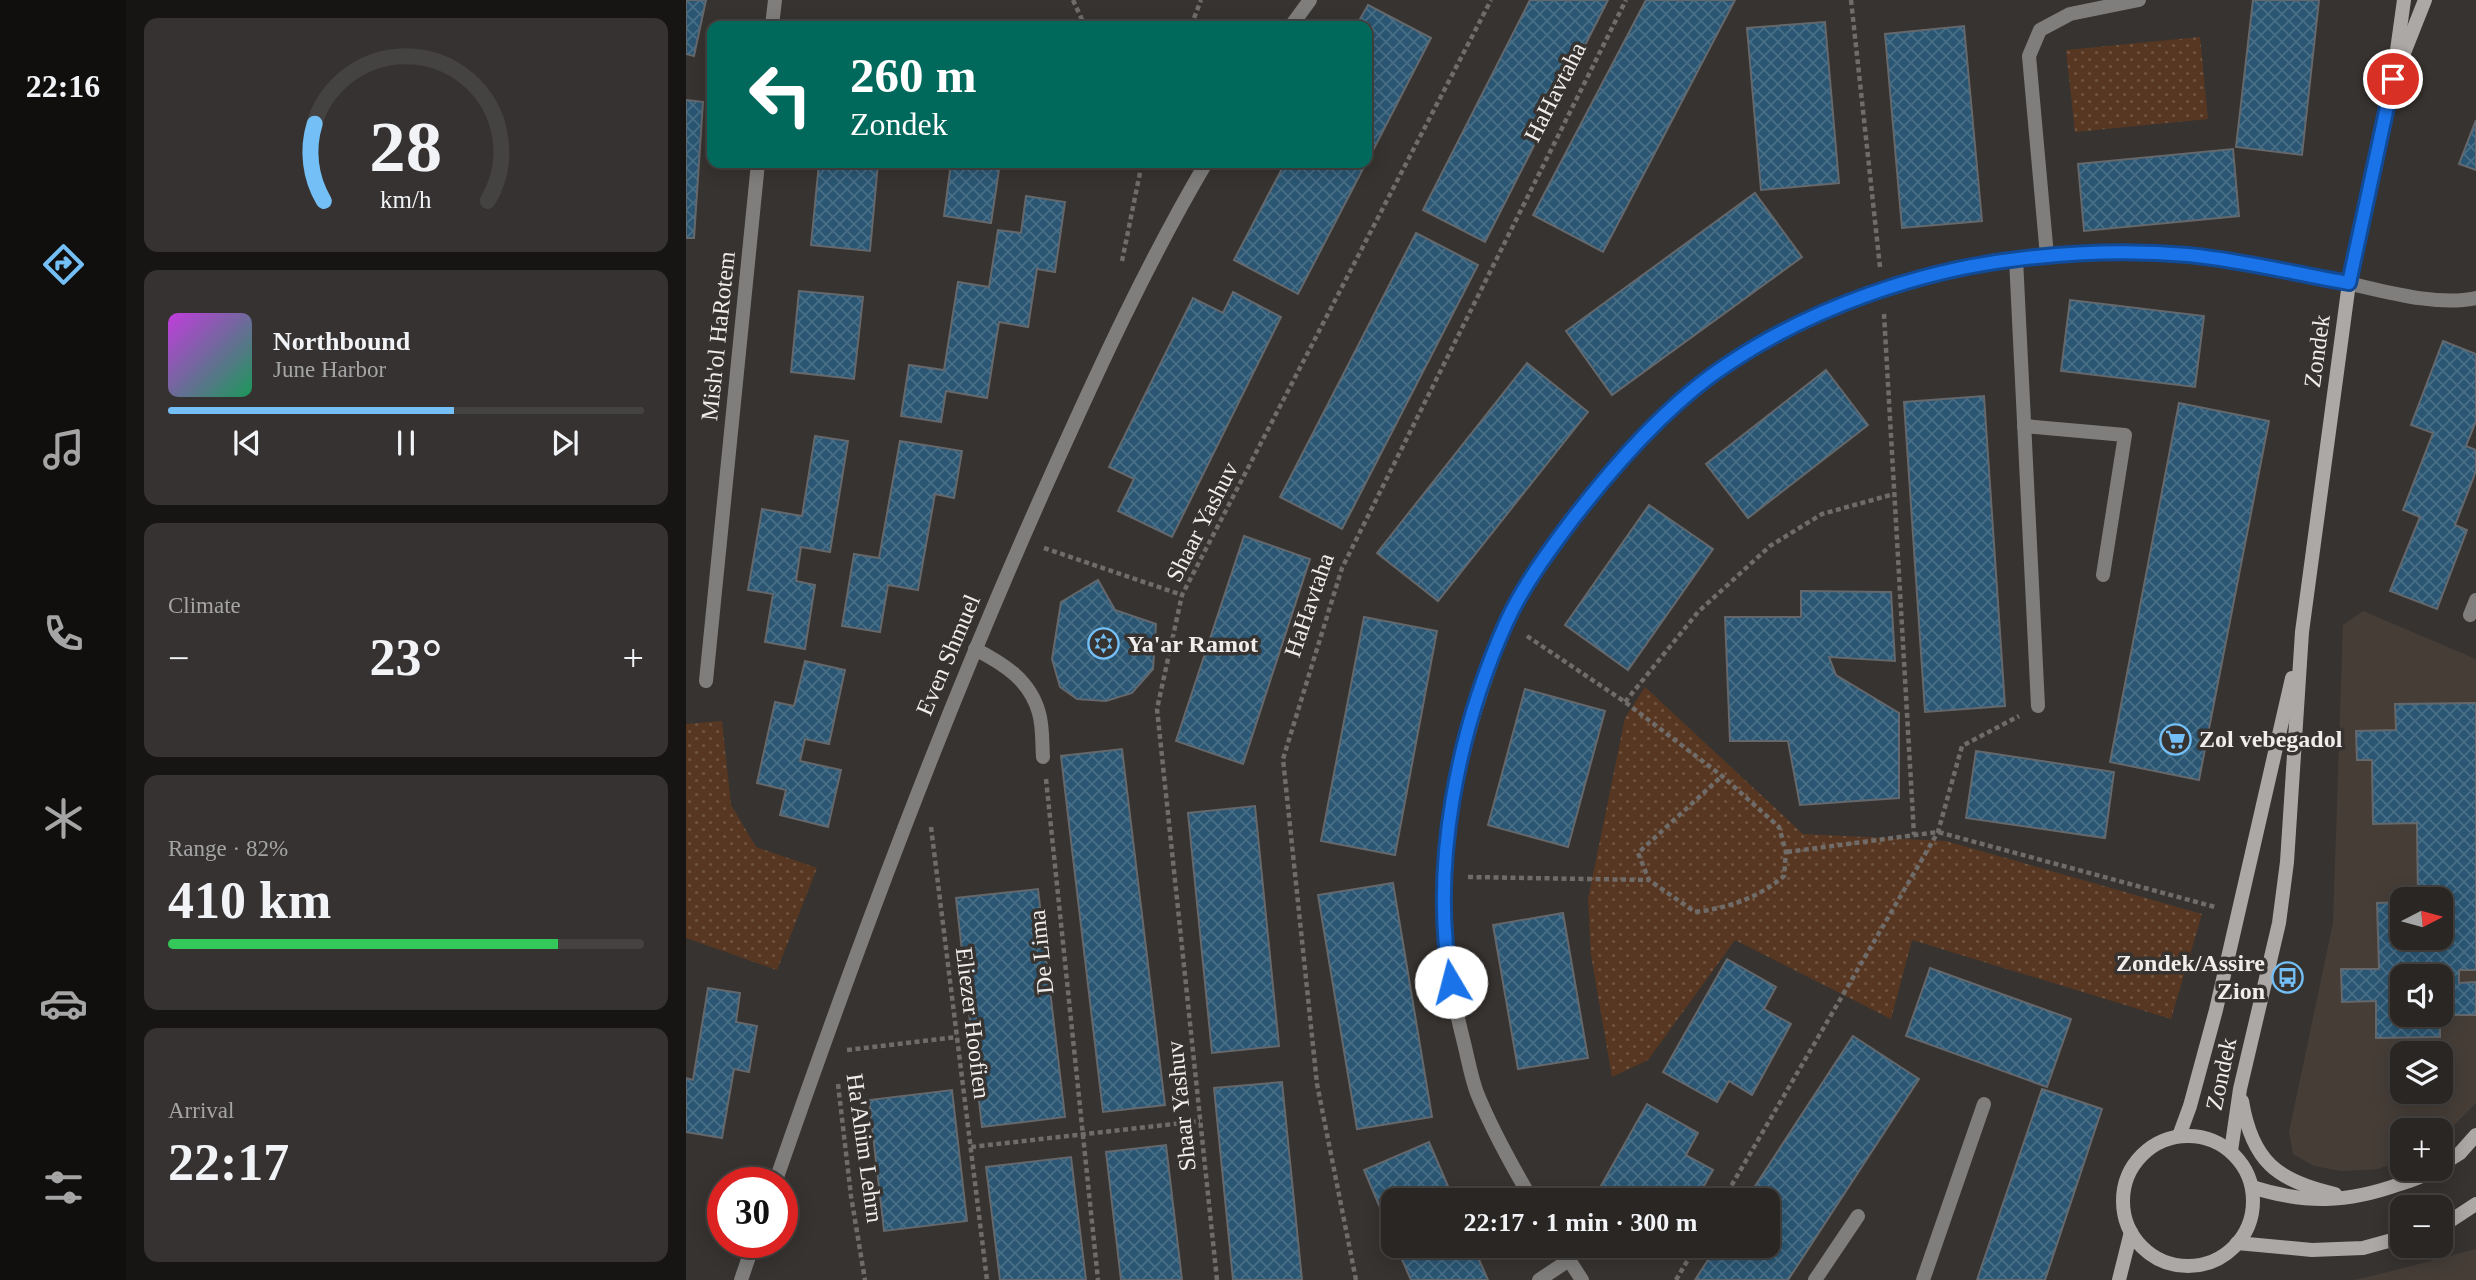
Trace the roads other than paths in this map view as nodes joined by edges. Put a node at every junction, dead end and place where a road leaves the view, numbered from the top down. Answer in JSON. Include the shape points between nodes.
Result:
{"nodes":[{"id":1,"x":775,"y":0,"type":"edge"},
{"id":2,"x":1310,"y":0,"type":"edge"},
{"id":3,"x":2139,"y":0,"type":"edge"},
{"id":4,"x":2404,"y":0,"type":"edge"},
{"id":5,"x":2426,"y":0,"type":"edge"},
{"id":6,"x":773,"y":21,"type":"edge"},
{"id":7,"x":1295,"y":21,"type":"edge"},
{"id":8,"x":2393,"y":79,"type":"junction"},
{"id":9,"x":757,"y":168,"type":"edge"},
{"id":10,"x":1203,"y":168,"type":"edge"},
{"id":11,"x":2047,"y":256,"type":"junction"},
{"id":12,"x":2016,"y":259,"type":"junction"},
{"id":13,"x":2349,"y":283,"type":"junction"},
{"id":14,"x":2476,"y":298,"type":"edge"},
{"id":15,"x":2024,"y":426,"type":"junction"},
{"id":16,"x":2103,"y":575,"type":"dead end"},
{"id":17,"x":2476,"y":600,"type":"edge"},
{"id":18,"x":2470,"y":615,"type":"dead end"},
{"id":19,"x":2302,"y":632,"type":"junction"},
{"id":20,"x":975,"y":649,"type":"junction"},
{"id":21,"x":706,"y":681,"type":"dead end"},
{"id":22,"x":2038,"y":706,"type":"road end"},
{"id":23,"x":1043,"y":757,"type":"road end"},
{"id":24,"x":2240,"y":1089,"type":"junction"},
{"id":25,"x":1984,"y":1104,"type":"dead end"},
{"id":26,"x":2476,"y":1135,"type":"edge"},
{"id":27,"x":2179,"y":1136,"type":"junction"},
{"id":28,"x":2231,"y":1151,"type":"junction"},
{"id":29,"x":2453,"y":1157,"type":"edge"},
{"id":30,"x":780,"y":1167,"type":"edge"},
{"id":31,"x":2408,"y":1181,"type":"edge"},
{"id":32,"x":2252,"y":1187,"type":"junction"},
{"id":33,"x":1525,"y":1188,"type":"edge"},
{"id":34,"x":2353,"y":1198,"type":"junction"},
{"id":35,"x":2476,"y":1204,"type":"edge"},
{"id":36,"x":1858,"y":1216,"type":"dead end"},
{"id":37,"x":2453,"y":1219,"type":"edge"},
{"id":38,"x":2131,"y":1232,"type":"junction"},
{"id":39,"x":2390,"y":1241,"type":"edge"},
{"id":40,"x":2237,"y":1243,"type":"junction"},
{"id":41,"x":749,"y":1258,"type":"edge"},
{"id":42,"x":1569,"y":1260,"type":"joint"},
{"id":43,"x":2183,"y":1266,"type":"junction"},
{"id":44,"x":741,"y":1280,"type":"edge"},
{"id":45,"x":1539,"y":1280,"type":"edge"},
{"id":46,"x":1583,"y":1280,"type":"edge"},
{"id":47,"x":1815,"y":1280,"type":"edge"},
{"id":48,"x":1923,"y":1280,"type":"edge"},
{"id":49,"x":2119,"y":1280,"type":"edge"},
{"id":50,"x":2176,"y":1280,"type":"edge"}],
"edges":[{"from":1,"to":6,"type":"street"},
{"from":2,"to":7,"type":"street"},
{"from":3,"to":11,"type":"street","via":[[2070,14],[2040,30],[2029,56]]},
{"from":4,"to":8,"type":"street","name":"Zondek"},
{"from":5,"to":8,"type":"street","name":"Zondek"},
{"from":8,"to":13,"type":"street","name":"Zondek"},
{"from":9,"to":21,"type":"street","name":"Mish'ol HaRotem"},
{"from":10,"to":20,"type":"street","name":"Even Shmuel","via":[[1102,362]]},
{"from":11,"to":12,"type":"street"},
{"from":11,"to":13,"type":"street","via":[[2127,252],[2191,256]]},
{"from":12,"to":15,"type":"street"},
{"from":12,"to":33,"type":"street","via":[[1960,269],[1842,303],[1730,362],[1638,441],[1593,493],[1544,557],[1507,622],[1460,759],[1443,899],[1447,962],[1477,1091]]},
{"from":13,"to":14,"type":"street","via":[[2437,302]]},
{"from":13,"to":19,"type":"street","name":"Zondek"},
{"from":15,"to":16,"type":"street","via":[[2125,435]]},
{"from":15,"to":22,"type":"street"},
{"from":17,"to":18,"type":"street"},
{"from":19,"to":24,"type":"street","name":"Zondek","via":[[2279,923]]},
{"from":19,"to":27,"type":"street","name":"Zondek","via":[[2239,914]]},
{"from":20,"to":23,"type":"street","via":[[1003,663],[1025,683],[1039,713]]},
{"from":20,"to":30,"type":"street","name":"Even Shmuel","via":[[831,1020]]},
{"from":24,"to":28,"type":"street","name":"Zondek"},
{"from":24,"to":34,"type":"street","via":[[2252,1142],[2262,1158],[2308,1188]]},
{"from":25,"to":48,"type":"street"},
{"from":26,"to":29,"type":"street"},
{"from":27,"to":28,"type":"street","via":[[2206,1139]]},
{"from":27,"to":38,"type":"street","via":[[2147,1150],[2126,1179],[2124,1215]]},
{"from":28,"to":32,"type":"street"},
{"from":31,"to":34,"type":"street"},
{"from":32,"to":34,"type":"street","via":[[2308,1200]]},
{"from":32,"to":40,"type":"street","via":[[2251,1217]]},
{"from":35,"to":37,"type":"street"},
{"from":36,"to":47,"type":"street"},
{"from":38,"to":43,"type":"street","via":[[2158,1259]]},
{"from":38,"to":49,"type":"street"},
{"from":39,"to":40,"type":"street","via":[[2325,1250]]},
{"from":40,"to":43,"type":"street","via":[[2208,1263]]},
{"from":41,"to":44,"type":"street"},
{"from":42,"to":45,"type":"street"},
{"from":42,"to":46,"type":"street"},
{"from":43,"to":50,"type":"street"}]}
